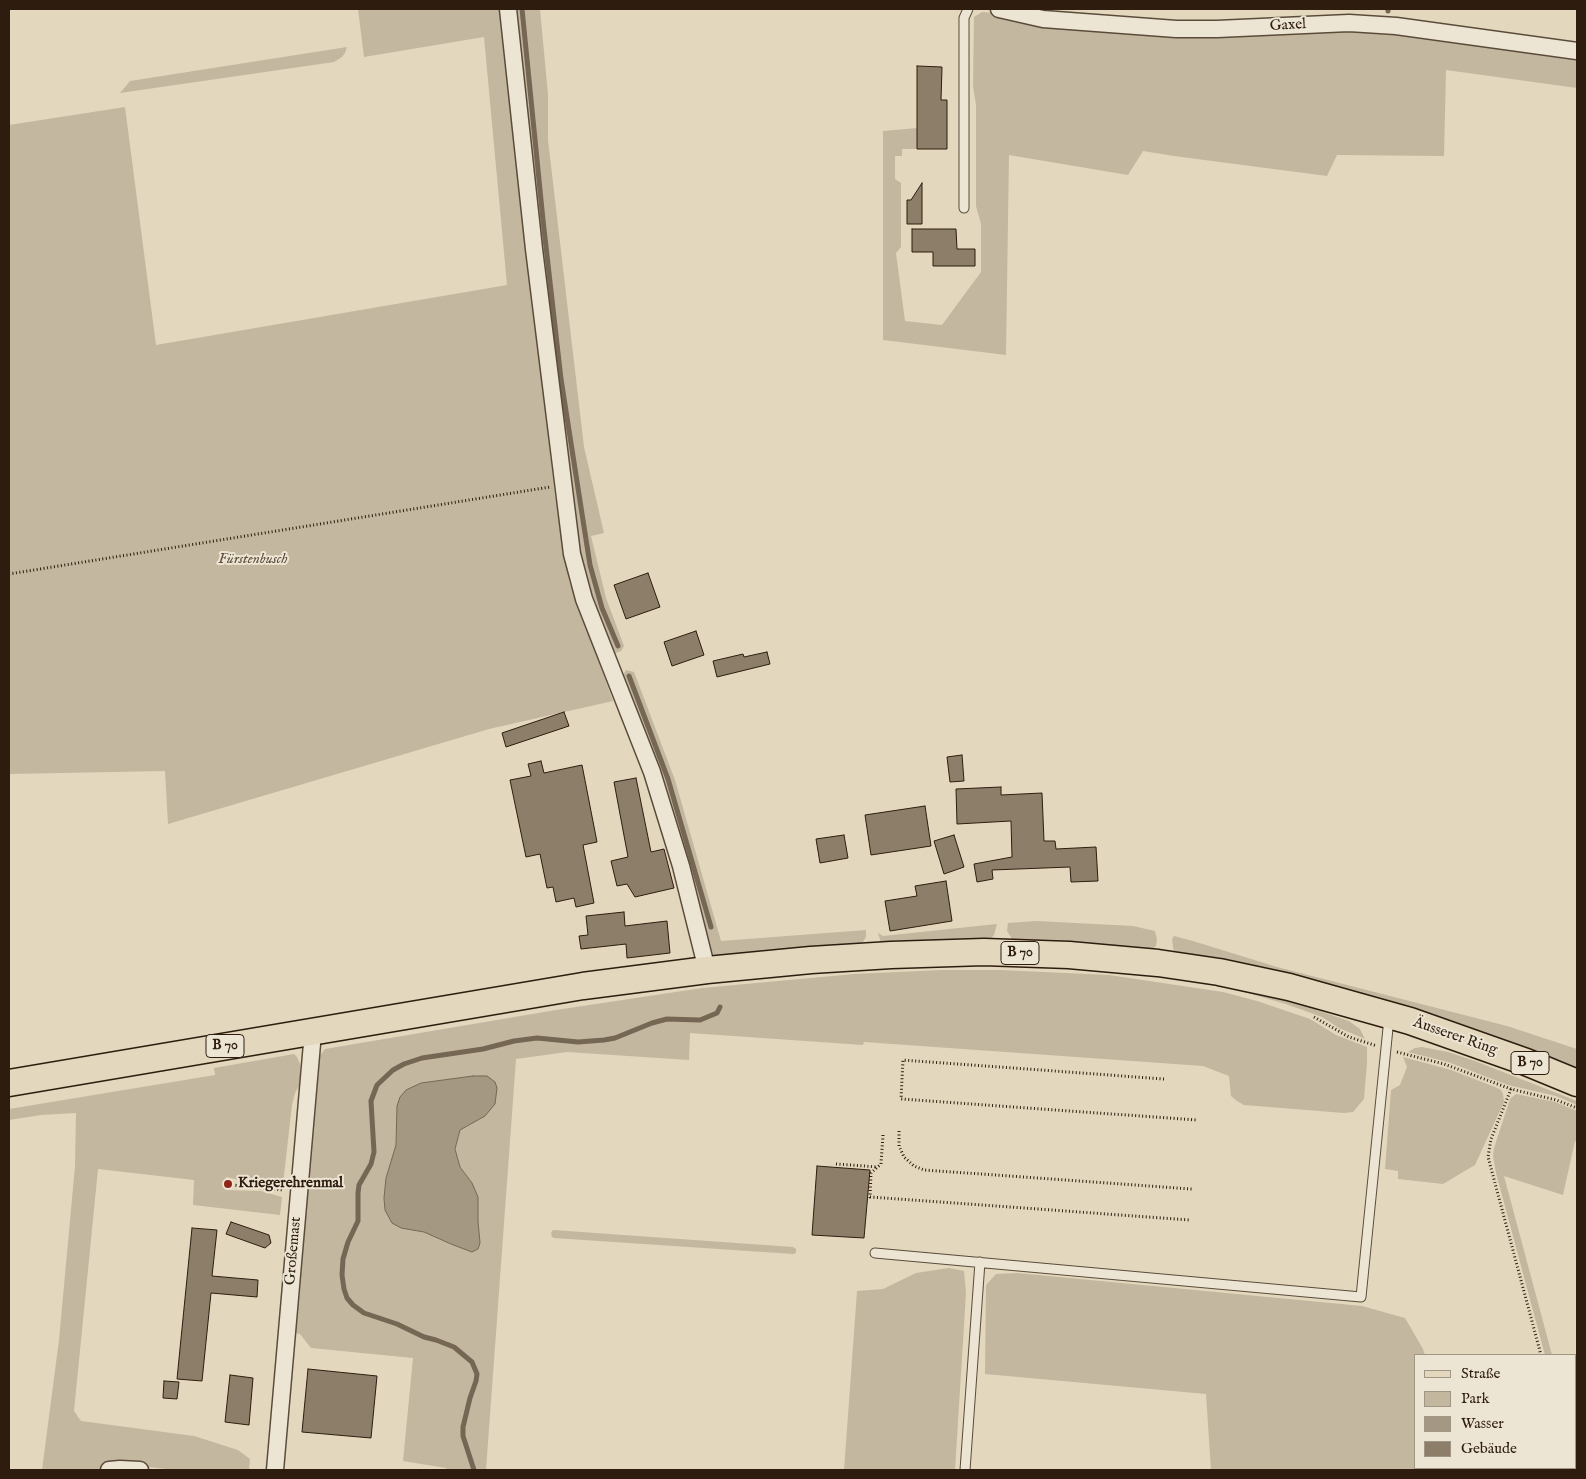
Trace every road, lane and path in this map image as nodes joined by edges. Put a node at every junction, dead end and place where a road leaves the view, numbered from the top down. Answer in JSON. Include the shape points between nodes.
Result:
{"nodes":[{"id":1,"x":508,"y":9,"type":"edge"},
{"id":2,"x":968,"y":9,"type":"edge"},
{"id":3,"x":998,"y":9,"type":"edge"},
{"id":4,"x":1577,"y":51,"type":"edge"},
{"id":5,"x":964,"y":208,"type":"dead end"},
{"id":6,"x":562,"y":485,"type":"junction"},
{"id":7,"x":9,"y":574,"type":"edge"},
{"id":8,"x":707,"y":970,"type":"junction"},
{"id":9,"x":1308,"y":1015,"type":"dead end"},
{"id":10,"x":1389,"y":1015,"type":"junction"},
{"id":11,"x":313,"y":1032,"type":"junction"},
{"id":12,"x":1366,"y":1043,"type":"dead end"},
{"id":13,"x":1406,"y":1054,"type":"dead end"},
{"id":14,"x":1164,"y":1079,"type":"dead end"},
{"id":15,"x":9,"y":1083,"type":"edge"},
{"id":16,"x":1577,"y":1083,"type":"edge"},
{"id":17,"x":1511,"y":1089,"type":"junction"},
{"id":18,"x":1577,"y":1108,"type":"edge"},
{"id":19,"x":1197,"y":1120,"type":"dead end"},
{"id":20,"x":899,"y":1131,"type":"dead end"},
{"id":21,"x":883,"y":1135,"type":"dead end"},
{"id":22,"x":836,"y":1164,"type":"dead end"},
{"id":23,"x":877,"y":1167,"type":"junction"},
{"id":24,"x":232,"y":1185,"type":"dead end"},
{"id":25,"x":1192,"y":1189,"type":"dead end"},
{"id":26,"x":299,"y":1192,"type":"junction"},
{"id":27,"x":1190,"y":1220,"type":"dead end"},
{"id":28,"x":875,"y":1253,"type":"dead end"},
{"id":29,"x":980,"y":1262,"type":"junction"},
{"id":30,"x":1541,"y":1354,"type":"edge"},
{"id":31,"x":109,"y":1470,"type":"edge"},
{"id":32,"x":140,"y":1470,"type":"edge"},
{"id":33,"x":275,"y":1470,"type":"edge"},
{"id":34,"x":965,"y":1470,"type":"edge"}],
"edges":[{"from":1,"to":6,"type":"street"},
{"from":2,"to":5,"type":"lane","via":[[964,18]]},
{"from":3,"to":4,"type":"street","name":"Gaxel","via":[[1043,19],[1176,29],[1349,23],[1396,26]]},
{"from":6,"to":7,"type":"path"},
{"from":6,"to":8,"type":"street","via":[[576,575],[652,772],[681,866]]},
{"from":8,"to":10,"type":"main road","name":"Äusserer Ring","number":"B 70","via":[[891,954],[984,952],[1069,955],[1219,972]]},
{"from":8,"to":11,"type":"main road","number":"B 70","via":[[583,986]]},
{"from":9,"to":12,"type":"path"},
{"from":10,"to":16,"type":"main road","name":"Äusserer Ring","number":"B 70"},
{"from":10,"to":29,"type":"lane","via":[[1361,1297]]},
{"from":11,"to":15,"type":"main road","number":"B 70"},
{"from":11,"to":26,"type":"street","name":"Großemast"},
{"from":13,"to":17,"type":"path","via":[[1444,1064]]},
{"from":14,"to":19,"type":"path","via":[[903,1060],[901,1099]]},
{"from":17,"to":18,"type":"path"},
{"from":17,"to":30,"type":"path","via":[[1488,1157]]},
{"from":20,"to":25,"type":"path","via":[[899,1146],[904,1157],[924,1170]]},
{"from":21,"to":23,"type":"path","via":[[881,1164]]},
{"from":22,"to":23,"type":"path"},
{"from":23,"to":27,"type":"path","via":[[871,1173],[870,1197]]},
{"from":24,"to":26,"type":"path"},
{"from":26,"to":33,"type":"street","name":"Großemast"},
{"from":28,"to":29,"type":"lane"},
{"from":29,"to":34,"type":"lane"},
{"from":31,"to":32,"type":"street"}]}
